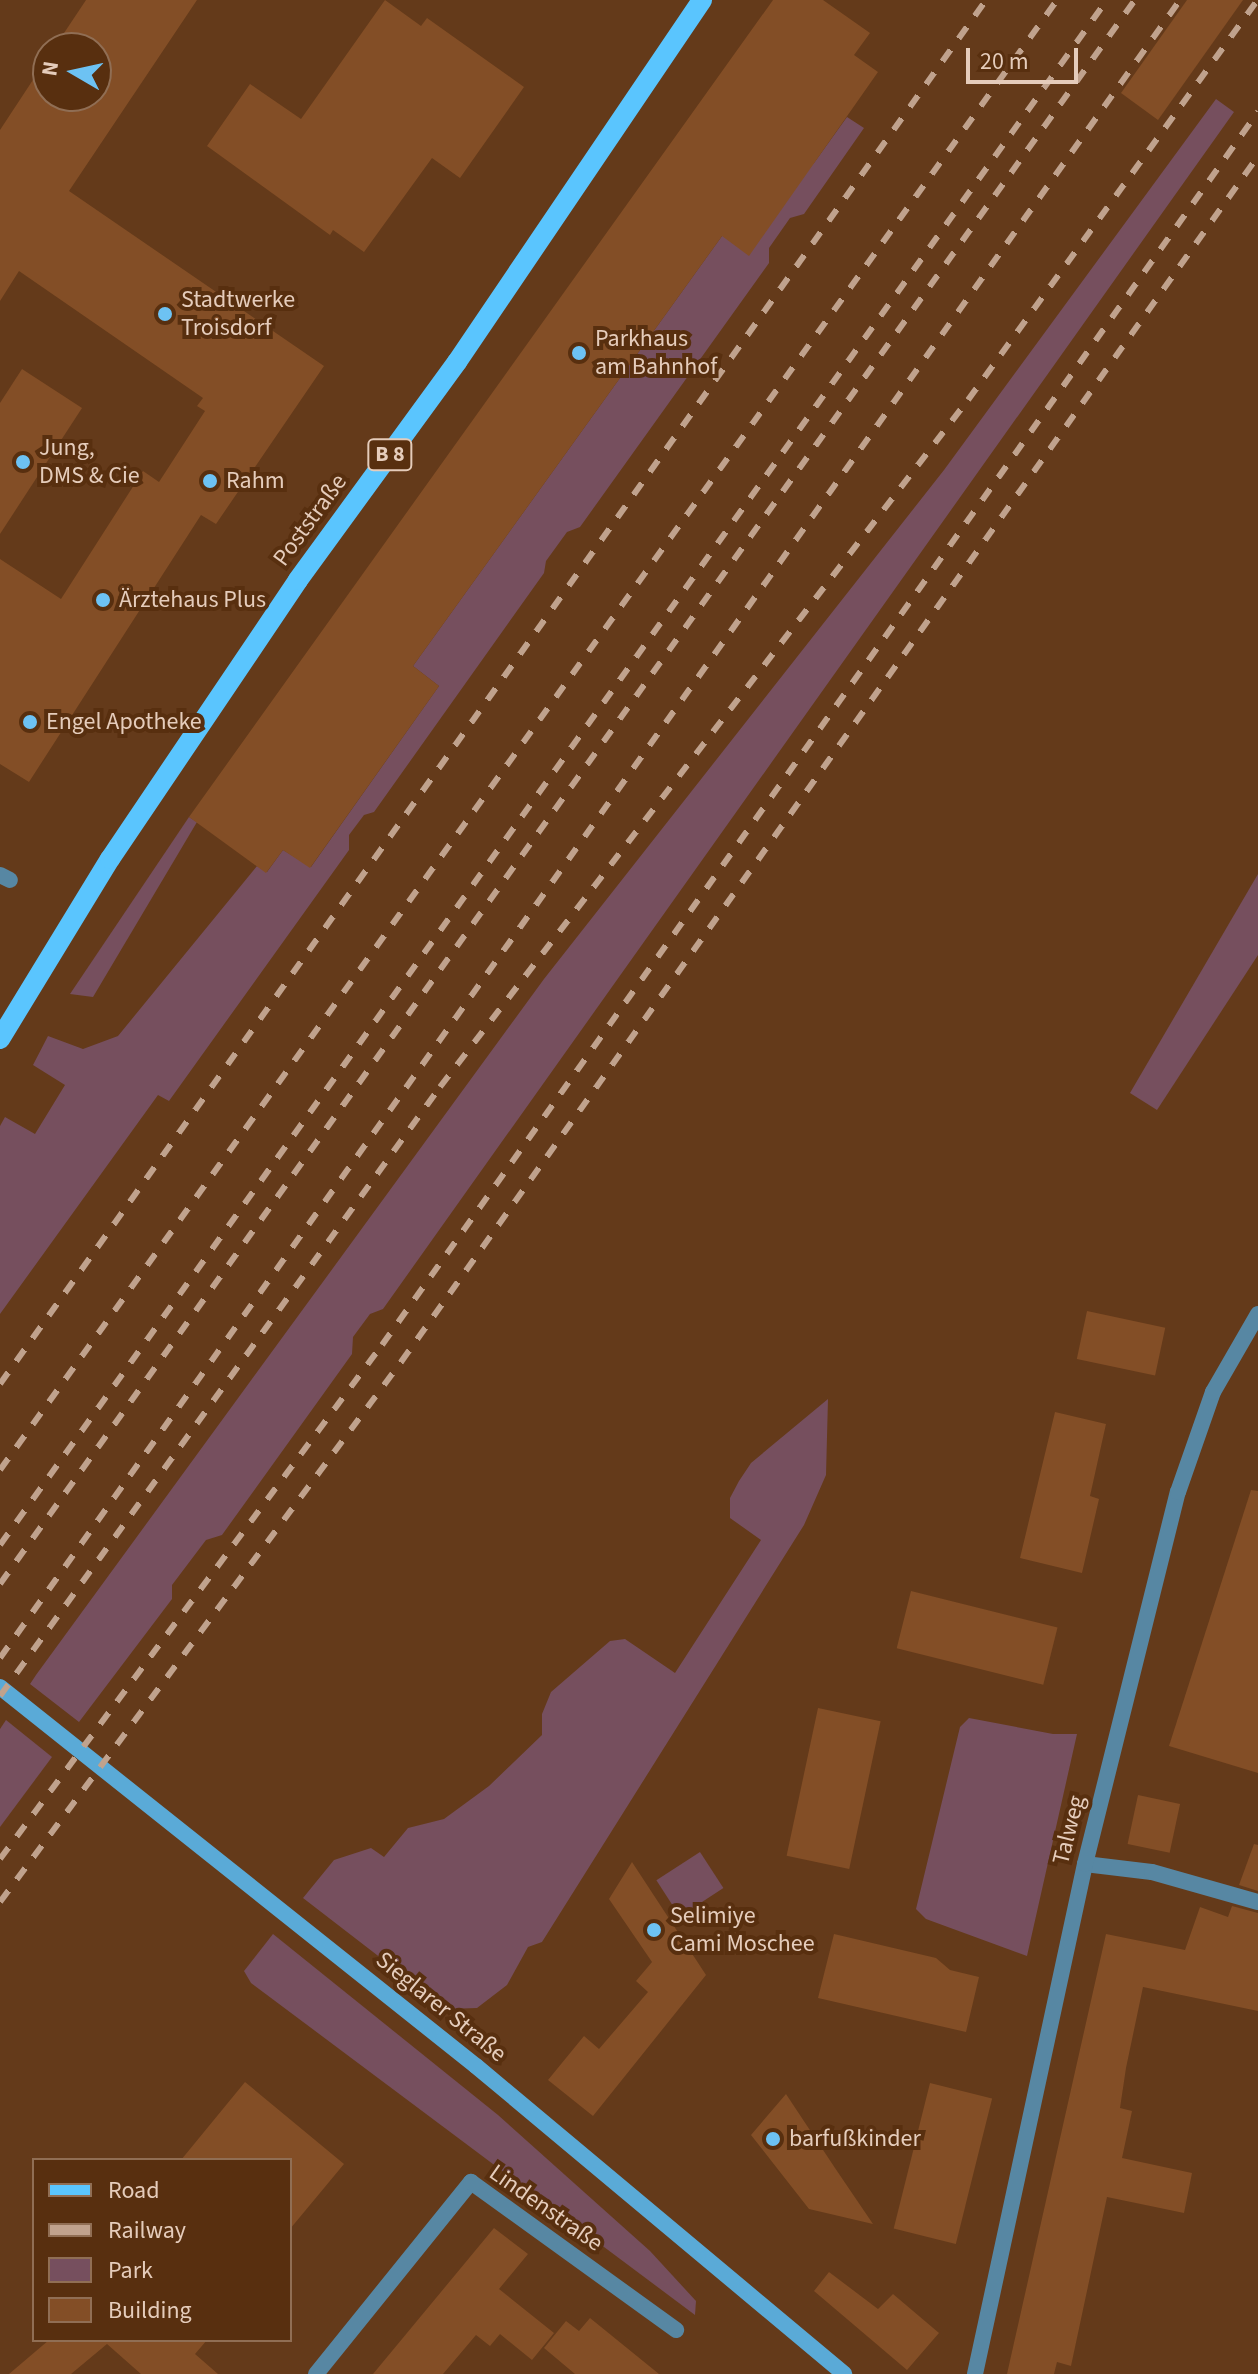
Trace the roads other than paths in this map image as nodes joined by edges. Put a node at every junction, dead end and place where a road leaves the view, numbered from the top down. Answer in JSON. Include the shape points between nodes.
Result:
{"nodes":[{"id":1,"x":702,"y":0,"type":"edge"},
{"id":2,"x":0,"y":1039,"type":"edge"},
{"id":3,"x":1258,"y":1314,"type":"edge"},
{"id":4,"x":0,"y":1687,"type":"edge"},
{"id":5,"x":1085,"y":1864,"type":"junction"},
{"id":6,"x":1258,"y":1902,"type":"edge"},
{"id":7,"x":676,"y":2330,"type":"dead end"},
{"id":8,"x":316,"y":2374,"type":"edge"},
{"id":9,"x":844,"y":2374,"type":"edge"},
{"id":10,"x":975,"y":2374,"type":"edge"}],
"edges":[{"from":1,"to":2,"type":"main road","name":"Poststraße","number":"B 8","via":[[457,362],[298,580],[110,859]]},
{"from":3,"to":5,"type":"street","name":"Talweg","via":[[1213,1392],[1180,1484]]},
{"from":4,"to":9,"type":"street","name":"Sieglarer Straße","via":[[451,2046]]},
{"from":5,"to":6,"type":"street","via":[[1152,1872]]},
{"from":5,"to":10,"type":"street","name":"Talweg"},
{"from":7,"to":8,"type":"street","name":"Lindenstraße","via":[[471,2182]]}]}
